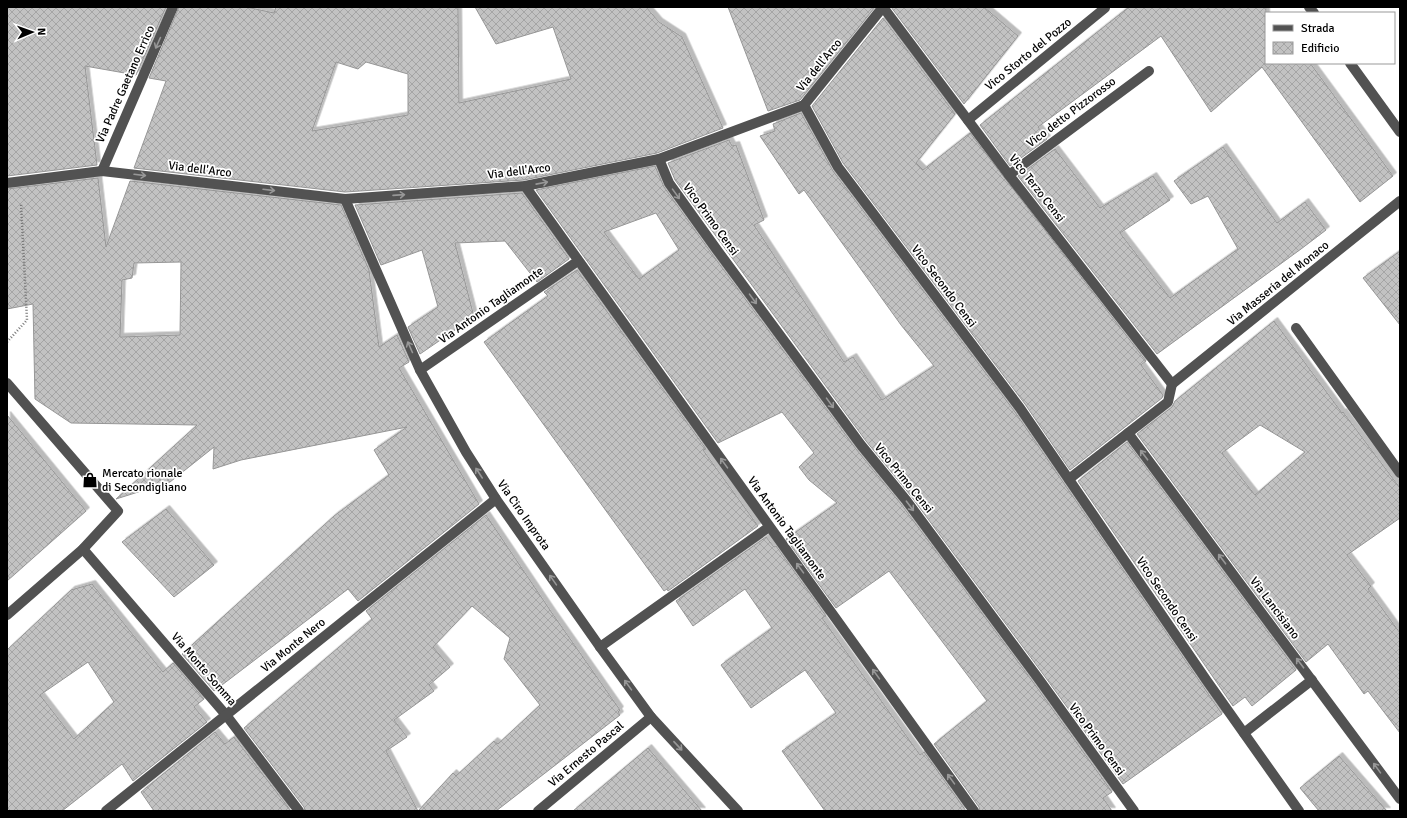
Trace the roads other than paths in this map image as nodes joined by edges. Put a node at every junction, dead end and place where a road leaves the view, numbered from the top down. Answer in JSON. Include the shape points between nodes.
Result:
{"nodes":[{"id":1,"x":173,"y":7,"type":"edge"},
{"id":2,"x":883,"y":7,"type":"edge"},
{"id":3,"x":1105,"y":8,"type":"dead end"},
{"id":4,"x":1351,"y":64,"type":"edge"},
{"id":5,"x":1149,"y":71,"type":"dead end"},
{"id":6,"x":804,"y":105,"type":"junction"},
{"id":7,"x":968,"y":120,"type":"junction"},
{"id":8,"x":1400,"y":132,"type":"edge"},
{"id":9,"x":659,"y":159,"type":"junction"},
{"id":10,"x":102,"y":171,"type":"junction"},
{"id":11,"x":1009,"y":174,"type":"junction"},
{"id":12,"x":7,"y":183,"type":"edge"},
{"id":13,"x":525,"y":186,"type":"junction"},
{"id":14,"x":345,"y":198,"type":"junction"},
{"id":15,"x":1400,"y":201,"type":"edge"},
{"id":16,"x":578,"y":261,"type":"junction"},
{"id":17,"x":1296,"y":328,"type":"dead end"},
{"id":18,"x":420,"y":370,"type":"junction"},
{"id":19,"x":7,"y":383,"type":"edge"},
{"id":20,"x":1172,"y":384,"type":"junction"},
{"id":21,"x":1128,"y":433,"type":"junction"},
{"id":22,"x":1400,"y":473,"type":"edge"},
{"id":23,"x":1069,"y":479,"type":"junction"},
{"id":24,"x":496,"y":499,"type":"junction"},
{"id":25,"x":769,"y":527,"type":"junction"},
{"id":26,"x":83,"y":549,"type":"junction"},
{"id":27,"x":7,"y":615,"type":"edge"},
{"id":28,"x":600,"y":647,"type":"junction"},
{"id":29,"x":1312,"y":680,"type":"junction"},
{"id":30,"x":226,"y":715,"type":"junction"},
{"id":31,"x":651,"y":717,"type":"junction"},
{"id":32,"x":1244,"y":733,"type":"junction"},
{"id":33,"x":1400,"y":799,"type":"edge"},
{"id":34,"x":106,"y":811,"type":"edge"},
{"id":35,"x":299,"y":811,"type":"edge"},
{"id":36,"x":538,"y":811,"type":"edge"},
{"id":37,"x":738,"y":811,"type":"edge"},
{"id":38,"x":974,"y":811,"type":"edge"},
{"id":39,"x":1134,"y":811,"type":"edge"},
{"id":40,"x":1299,"y":811,"type":"edge"}],
"edges":[{"from":1,"to":10,"type":"street","name":"Via Padre Gaetano Errico","one_way":true},
{"from":2,"to":6,"type":"street","name":"Via dell'Arco"},
{"from":2,"to":7,"type":"street","name":"Vico Terzo Censi"},
{"from":3,"to":7,"type":"street","name":"Vico Storto del Pozzo"},
{"from":4,"to":8,"type":"street"},
{"from":5,"to":11,"type":"street","name":"Vico detto Pizzorosso"},
{"from":6,"to":9,"type":"street","name":"Via dell'Arco"},
{"from":6,"to":23,"type":"street","name":"Vico Secondo Censi","via":[[838,167],[1020,408]]},
{"from":7,"to":11,"type":"street","name":"Vico Terzo Censi"},
{"from":13,"to":9,"type":"street","name":"Via dell'Arco","one_way":true},
{"from":9,"to":39,"type":"street","name":"Vico Primo Censi","one_way":true,"via":[[669,183],[704,232],[860,445],[906,500]]},
{"from":10,"to":12,"type":"street","name":"Via dell'Arco"},
{"from":10,"to":14,"type":"street","name":"Via dell'Arco","one_way":true},
{"from":11,"to":20,"type":"street","name":"Vico Terzo Censi"},
{"from":14,"to":13,"type":"street","name":"Via dell'Arco","one_way":true},
{"from":13,"to":16,"type":"street","name":"Via Antonio Tagliamonte"},
{"from":18,"to":14,"type":"street","name":"Via Ciro Improta","one_way":true},
{"from":15,"to":20,"type":"street","name":"Via Masseria del Monaco"},
{"from":16,"to":18,"type":"street","name":"Via Antonio Tagliamonte"},
{"from":25,"to":16,"type":"street","name":"Via Antonio Tagliamonte","one_way":true},
{"from":17,"to":22,"type":"street"},
{"from":24,"to":18,"type":"street","name":"Via Ciro Improta","one_way":true},
{"from":19,"to":26,"type":"street","via":[[118,511]]},
{"from":20,"to":21,"type":"street","via":[[1168,402]]},
{"from":21,"to":23,"type":"street"},
{"from":29,"to":21,"type":"street","name":"Via Lancisiano","one_way":true},
{"from":23,"to":32,"type":"street","name":"Vico Secondo Censi"},
{"from":28,"to":24,"type":"street","name":"Via Ciro Improta","one_way":true},
{"from":24,"to":30,"type":"street","name":"Via Monte Nero"},
{"from":25,"to":28,"type":"street"},
{"from":38,"to":25,"type":"street","name":"Via Antonio Tagliamonte","one_way":true},
{"from":26,"to":27,"type":"street"},
{"from":26,"to":30,"type":"street","name":"Via Monte Somma"},
{"from":31,"to":28,"type":"street","name":"Via Ciro Improta","one_way":true},
{"from":29,"to":32,"type":"street"},
{"from":33,"to":29,"type":"street","name":"Via Lancisiano","one_way":true},
{"from":30,"to":34,"type":"street","name":"Via Monte Nero"},
{"from":30,"to":35,"type":"street","name":"Via Monte Somma"},
{"from":31,"to":36,"type":"street","name":"Via Ernesto Pascal"},
{"from":31,"to":37,"type":"street","name":"Via Ciro Improta","one_way":true},
{"from":32,"to":40,"type":"street","name":"Vico Secondo Censi"}]}
